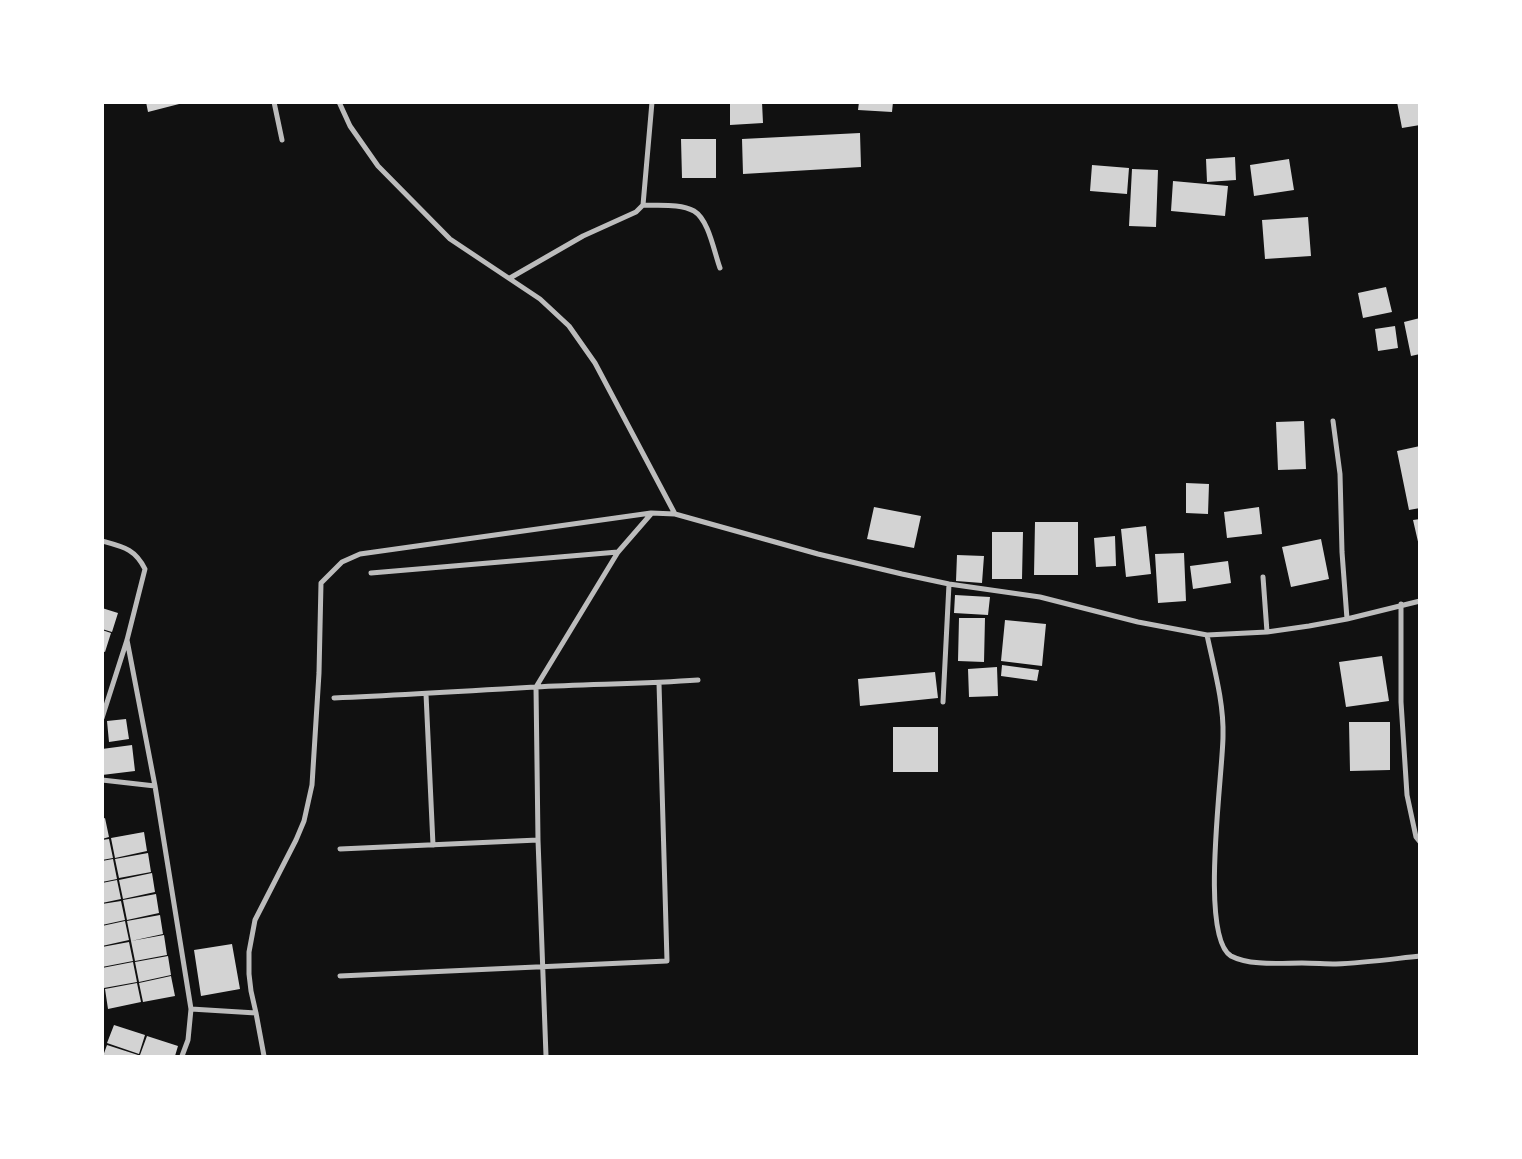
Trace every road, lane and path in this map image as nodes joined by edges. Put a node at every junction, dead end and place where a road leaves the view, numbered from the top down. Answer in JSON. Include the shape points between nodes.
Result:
{"nodes":[{"id":1,"x":274,"y":102,"type":"edge"},
{"id":2,"x":339,"y":102,"type":"edge"},
{"id":3,"x":652,"y":102,"type":"edge"},
{"id":4,"x":282,"y":140,"type":"dead end"},
{"id":5,"x":643,"y":205,"type":"junction"},
{"id":6,"x":720,"y":268,"type":"dead end"},
{"id":7,"x":510,"y":278,"type":"junction"},
{"id":8,"x":1333,"y":421,"type":"dead end"},
{"id":9,"x":651,"y":513,"type":"junction"},
{"id":10,"x":674,"y":514,"type":"junction"},
{"id":11,"x":102,"y":541,"type":"edge"},
{"id":12,"x":618,"y":552,"type":"junction"},
{"id":13,"x":371,"y":573,"type":"dead end"},
{"id":14,"x":1263,"y":577,"type":"dead end"},
{"id":15,"x":949,"y":584,"type":"junction"},
{"id":16,"x":1420,"y":601,"type":"edge"},
{"id":17,"x":1401,"y":604,"type":"junction"},
{"id":18,"x":1347,"y":619,"type":"junction"},
{"id":19,"x":1267,"y":632,"type":"junction"},
{"id":20,"x":1207,"y":635,"type":"junction"},
{"id":21,"x":127,"y":640,"type":"junction"},
{"id":22,"x":698,"y":680,"type":"dead end"},
{"id":23,"x":659,"y":683,"type":"junction"},
{"id":24,"x":536,"y":687,"type":"junction"},
{"id":25,"x":426,"y":694,"type":"junction"},
{"id":26,"x":334,"y":698,"type":"dead end"},
{"id":27,"x":943,"y":702,"type":"dead end"},
{"id":28,"x":102,"y":718,"type":"edge"},
{"id":29,"x":102,"y":780,"type":"edge"},
{"id":30,"x":155,"y":786,"type":"junction"},
{"id":31,"x":538,"y":840,"type":"junction"},
{"id":32,"x":1420,"y":842,"type":"edge"},
{"id":33,"x":433,"y":845,"type":"junction"},
{"id":34,"x":340,"y":849,"type":"dead end"},
{"id":35,"x":1420,"y":956,"type":"edge"},
{"id":36,"x":543,"y":966,"type":"junction"},
{"id":37,"x":340,"y":976,"type":"dead end"},
{"id":38,"x":191,"y":1009,"type":"junction"},
{"id":39,"x":256,"y":1013,"type":"junction"},
{"id":40,"x":182,"y":1056,"type":"edge"},
{"id":41,"x":264,"y":1056,"type":"edge"},
{"id":42,"x":546,"y":1056,"type":"edge"}],
"edges":[{"from":1,"to":4,"type":"street"},
{"from":2,"to":7,"type":"street","via":[[363,146],[405,194],[450,239]]},
{"from":3,"to":5,"type":"street"},
{"from":5,"to":6,"type":"street","via":[[675,206],[694,212],[705,223]]},
{"from":5,"to":7,"type":"street","via":[[636,212],[583,236]]},
{"from":7,"to":10,"type":"street","via":[[540,299],[569,326],[595,363]]},
{"from":8,"to":18,"type":"street","via":[[1340,474]]},
{"from":9,"to":10,"type":"street"},
{"from":9,"to":12,"type":"street"},
{"from":9,"to":39,"type":"street","via":[[360,554],[342,562],[321,583],[312,785],[296,840],[255,920],[249,974]]},
{"from":10,"to":15,"type":"street","via":[[818,554]]},
{"from":11,"to":21,"type":"street","via":[[127,548],[139,558],[145,569]]},
{"from":12,"to":13,"type":"street"},
{"from":12,"to":24,"type":"street"},
{"from":14,"to":19,"type":"street"},
{"from":15,"to":20,"type":"street","via":[[1040,597],[1138,622]]},
{"from":15,"to":27,"type":"street"},
{"from":16,"to":17,"type":"street"},
{"from":17,"to":18,"type":"street"},
{"from":17,"to":32,"type":"street","via":[[1401,702],[1407,795],[1416,837]]},
{"from":18,"to":19,"type":"street"},
{"from":19,"to":20,"type":"street"},
{"from":20,"to":35,"type":"street","via":[[1222,709],[1214,887],[1223,948],[1240,960],[1276,964],[1337,964]]},
{"from":21,"to":28,"type":"street"},
{"from":21,"to":30,"type":"street"},
{"from":22,"to":23,"type":"street"},
{"from":23,"to":24,"type":"street"},
{"from":23,"to":36,"type":"street","via":[[668,960]]},
{"from":24,"to":25,"type":"street"},
{"from":24,"to":31,"type":"street"},
{"from":25,"to":26,"type":"street"},
{"from":25,"to":33,"type":"street"},
{"from":29,"to":30,"type":"street"},
{"from":30,"to":38,"type":"street"},
{"from":31,"to":33,"type":"street"},
{"from":31,"to":36,"type":"street"},
{"from":33,"to":34,"type":"street"},
{"from":36,"to":37,"type":"street"},
{"from":36,"to":42,"type":"street"},
{"from":38,"to":39,"type":"street"},
{"from":38,"to":40,"type":"street","via":[[188,1040]]},
{"from":39,"to":41,"type":"street"}]}
